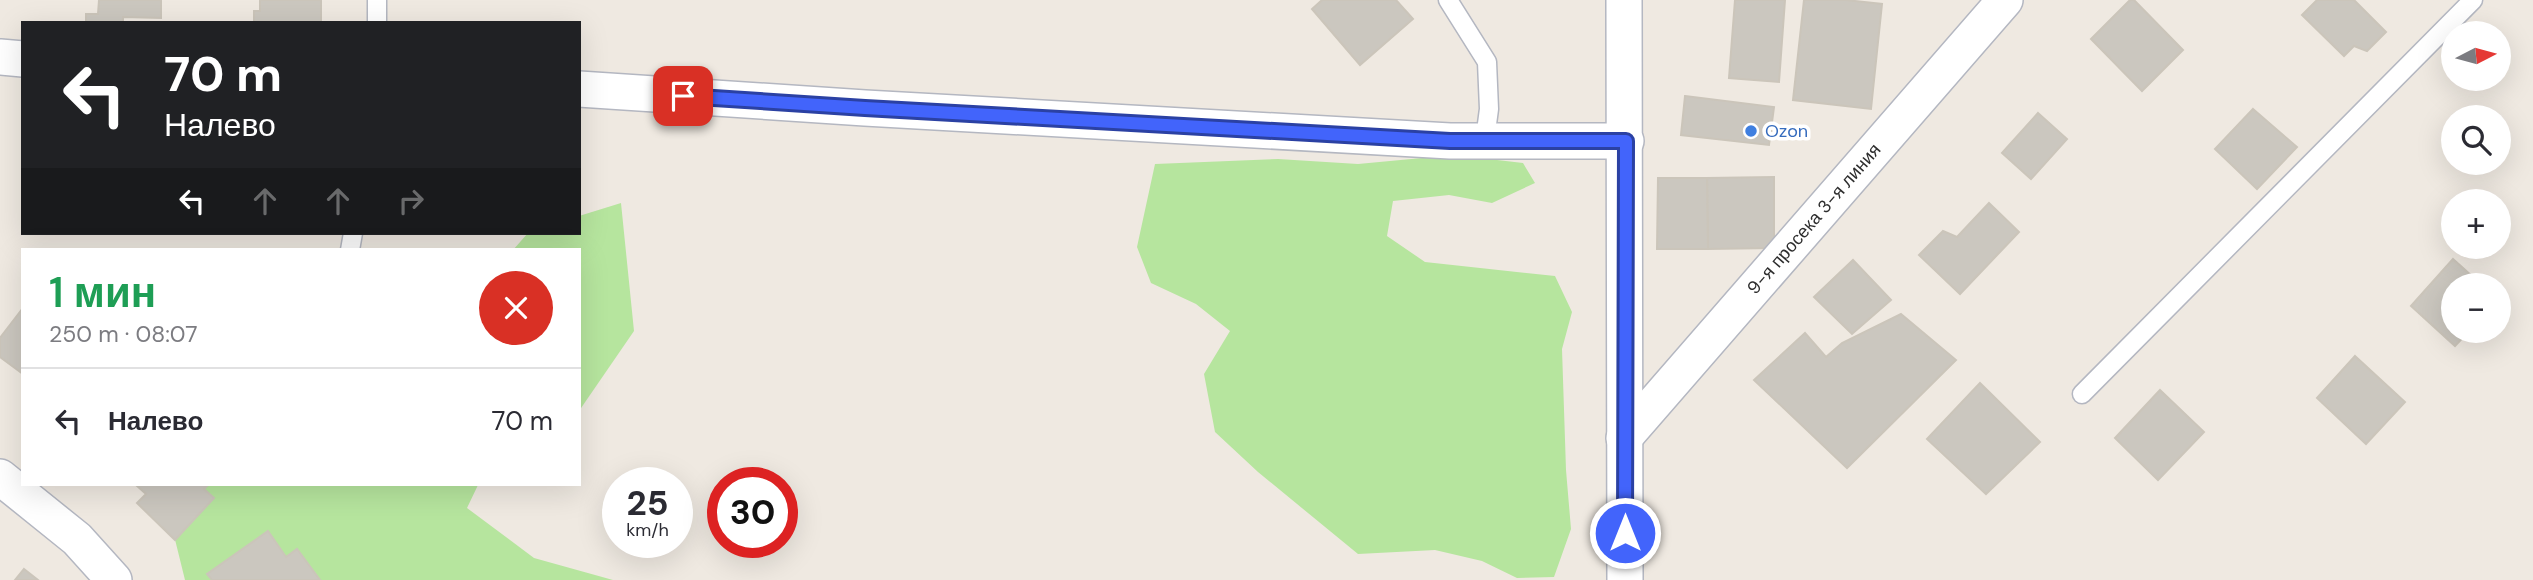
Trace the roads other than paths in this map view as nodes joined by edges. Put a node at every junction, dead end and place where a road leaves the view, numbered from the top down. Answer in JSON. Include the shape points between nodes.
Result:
{"nodes":[{"id":1,"x":377,"y":0,"type":"edge"},
{"id":2,"x":1448,"y":0,"type":"edge"},
{"id":3,"x":1624,"y":0,"type":"edge"},
{"id":4,"x":2004,"y":0,"type":"edge"},
{"id":5,"x":2473,"y":0,"type":"edge"},
{"id":6,"x":377,"y":21,"type":"edge"},
{"id":7,"x":0,"y":57,"type":"edge"},
{"id":8,"x":21,"y":58,"type":"edge"},
{"id":9,"x":581,"y":89,"type":"edge"},
{"id":10,"x":1485,"y":139,"type":"junction"},
{"id":11,"x":1626,"y":141,"type":"junction"},
{"id":12,"x":2082,"y":394,"type":"dead end"},
{"id":13,"x":1624,"y":438,"type":"junction"},
{"id":14,"x":0,"y":477,"type":"edge"},
{"id":15,"x":114,"y":580,"type":"edge"},
{"id":16,"x":1625,"y":580,"type":"edge"}],
"edges":[{"from":1,"to":6,"type":"lane"},
{"from":2,"to":10,"type":"lane","via":[[1487,62]]},
{"from":3,"to":11,"type":"street"},
{"from":4,"to":13,"type":"street","name":"9-я просека 3-я линия"},
{"from":5,"to":12,"type":"lane"},
{"from":7,"to":8,"type":"street"},
{"from":9,"to":10,"type":"street","via":[[1450,141]]},
{"from":10,"to":11,"type":"street"},
{"from":11,"to":13,"type":"street"},
{"from":13,"to":16,"type":"street"},
{"from":14,"to":15,"type":"street","via":[[77,538]]}]}
